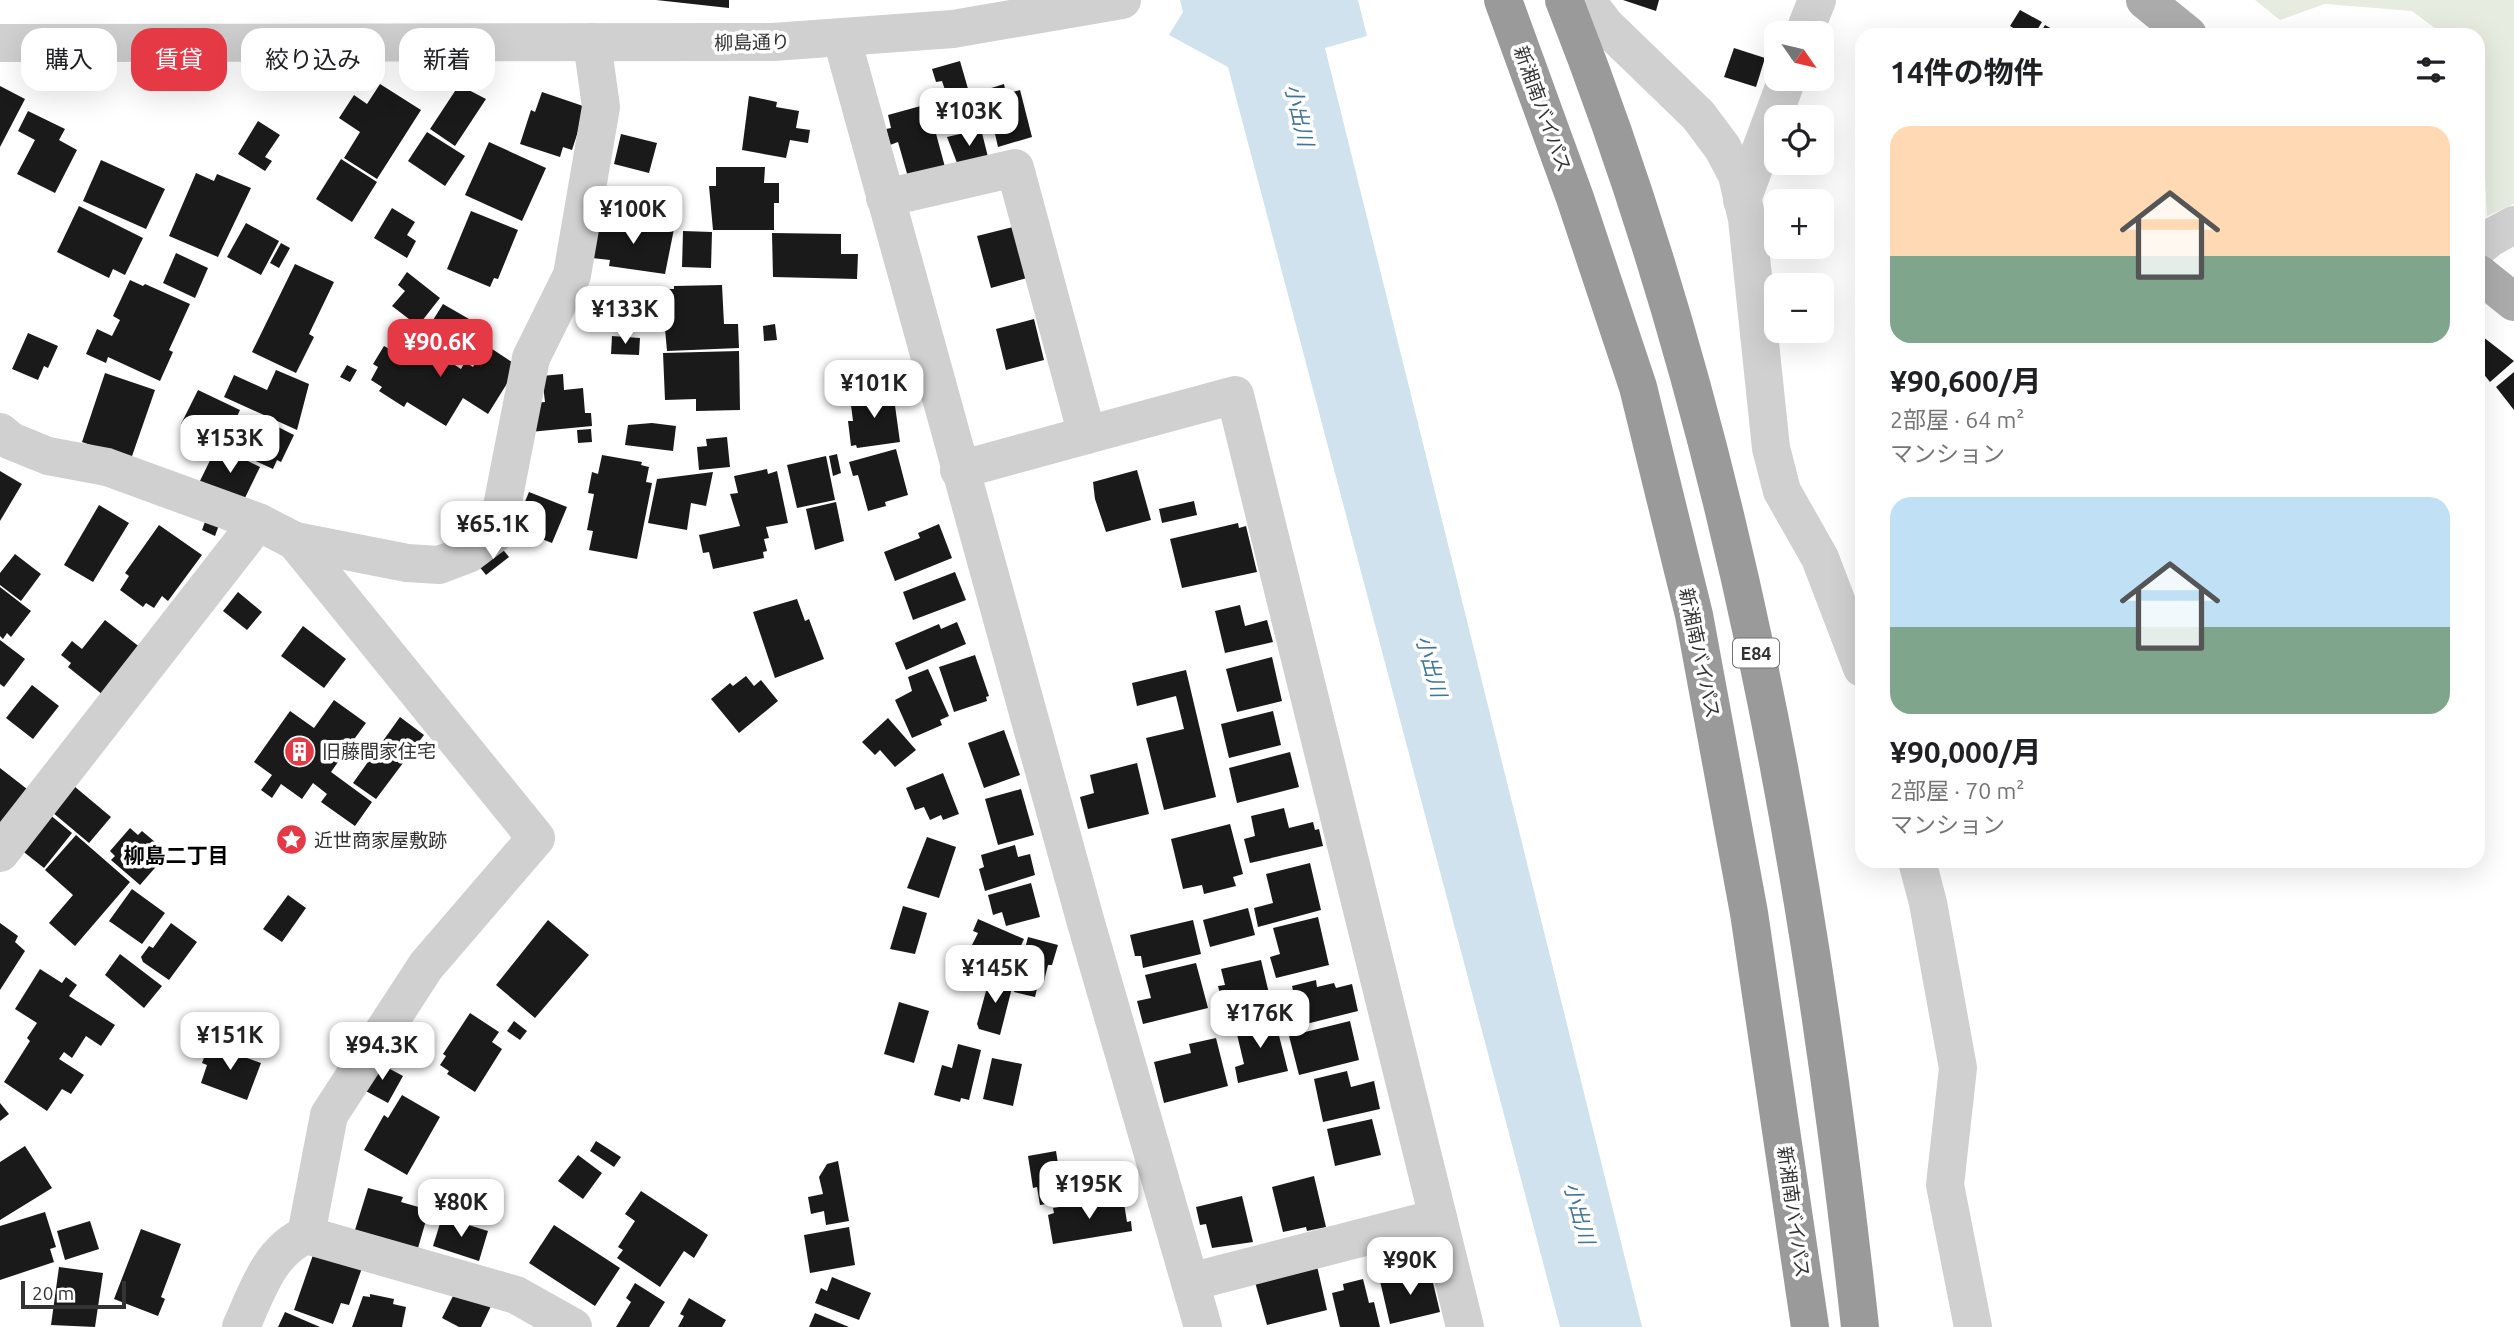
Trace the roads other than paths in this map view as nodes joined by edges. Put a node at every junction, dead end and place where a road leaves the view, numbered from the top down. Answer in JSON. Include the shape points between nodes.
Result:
{"nodes":[{"id":1,"x":1122,"y":0,"type":"edge"},
{"id":2,"x":1503,"y":0,"type":"edge"},
{"id":3,"x":1564,"y":0,"type":"edge"},
{"id":4,"x":1586,"y":0,"type":"edge"},
{"id":5,"x":1817,"y":0,"type":"edge"},
{"id":6,"x":2145,"y":0,"type":"edge"},
{"id":7,"x":1809,"y":21,"type":"edge"},
{"id":8,"x":2179,"y":28,"type":"edge"},
{"id":9,"x":842,"y":39,"type":"junction"},
{"id":10,"x":592,"y":42,"type":"junction"},
{"id":11,"x":0,"y":44,"type":"edge"},
{"id":12,"x":1783,"y":91,"type":"edge"},
{"id":13,"x":885,"y":198,"type":"junction"},
{"id":14,"x":1742,"y":200,"type":"junction"},
{"id":15,"x":2514,"y":225,"type":"edge"},
{"id":16,"x":2485,"y":242,"type":"edge"},
{"id":17,"x":2485,"y":279,"type":"edge"},
{"id":18,"x":2514,"y":302,"type":"edge"},
{"id":19,"x":0,"y":432,"type":"edge"},
{"id":20,"x":1087,"y":435,"type":"junction"},
{"id":21,"x":959,"y":470,"type":"junction"},
{"id":22,"x":258,"y":522,"type":"junction"},
{"id":23,"x":295,"y":541,"type":"junction"},
{"id":24,"x":1855,"y":650,"type":"edge"},
{"id":25,"x":0,"y":853,"type":"edge"},
{"id":26,"x":1919,"y":868,"type":"edge"},
{"id":27,"x":1438,"y":1218,"type":"junction"},
{"id":28,"x":306,"y":1235,"type":"junction"},
{"id":29,"x":1190,"y":1282,"type":"junction"},
{"id":30,"x":241,"y":1327,"type":"edge"},
{"id":31,"x":573,"y":1327,"type":"edge"},
{"id":32,"x":1203,"y":1327,"type":"edge"},
{"id":33,"x":1465,"y":1327,"type":"edge"},
{"id":34,"x":1810,"y":1327,"type":"edge"},
{"id":35,"x":1860,"y":1327,"type":"edge"},
{"id":36,"x":1973,"y":1327,"type":"edge"}],
"edges":[{"from":1,"to":9,"type":"street","name":"柳島通り","via":[[953,29]]},
{"from":2,"to":34,"type":"highway","name":"新湘南バイパス","number":"E84","via":[[1639,387],[1694,615],[1749,913]]},
{"from":3,"to":35,"type":"highway","number":"E84","via":[[1646,226],[1734,555],[1780,764],[1812,961]]},
{"from":4,"to":14,"type":"street","via":[[1606,26],[1698,115],[1722,146],[1737,176]]},
{"from":5,"to":7,"type":"street"},
{"from":6,"to":8,"type":"main road"},
{"from":9,"to":10,"type":"street","name":"柳島通り"},
{"from":9,"to":13,"type":"street"},
{"from":10,"to":11,"type":"street","name":"柳島通り"},
{"from":10,"to":23,"type":"street","via":[[601,107],[572,275],[531,358],[497,531],[468,554],[439,565]]},
{"from":12,"to":14,"type":"street"},
{"from":13,"to":20,"type":"street","via":[[1015,168]]},
{"from":13,"to":21,"type":"street"},
{"from":14,"to":24,"type":"street","via":[[1771,448],[1782,491],[1820,558]]},
{"from":15,"to":16,"type":"street"},
{"from":17,"to":18,"type":"main road"},
{"from":19,"to":22,"type":"street","via":[[11,442],[48,456],[107,467]]},
{"from":20,"to":21,"type":"street"},
{"from":20,"to":27,"type":"street","via":[[1236,395]]},
{"from":21,"to":29,"type":"street"},
{"from":22,"to":23,"type":"street"},
{"from":22,"to":25,"type":"street"},
{"from":23,"to":28,"type":"street","via":[[536,838],[426,966],[329,1115]]},
{"from":26,"to":36,"type":"street","via":[[1958,1068],[1945,1185]]},
{"from":27,"to":29,"type":"street"},
{"from":27,"to":33,"type":"street"},
{"from":28,"to":30,"type":"street","via":[[288,1243],[267,1270]]},
{"from":28,"to":31,"type":"street","via":[[516,1295]]},
{"from":29,"to":32,"type":"street"}]}
